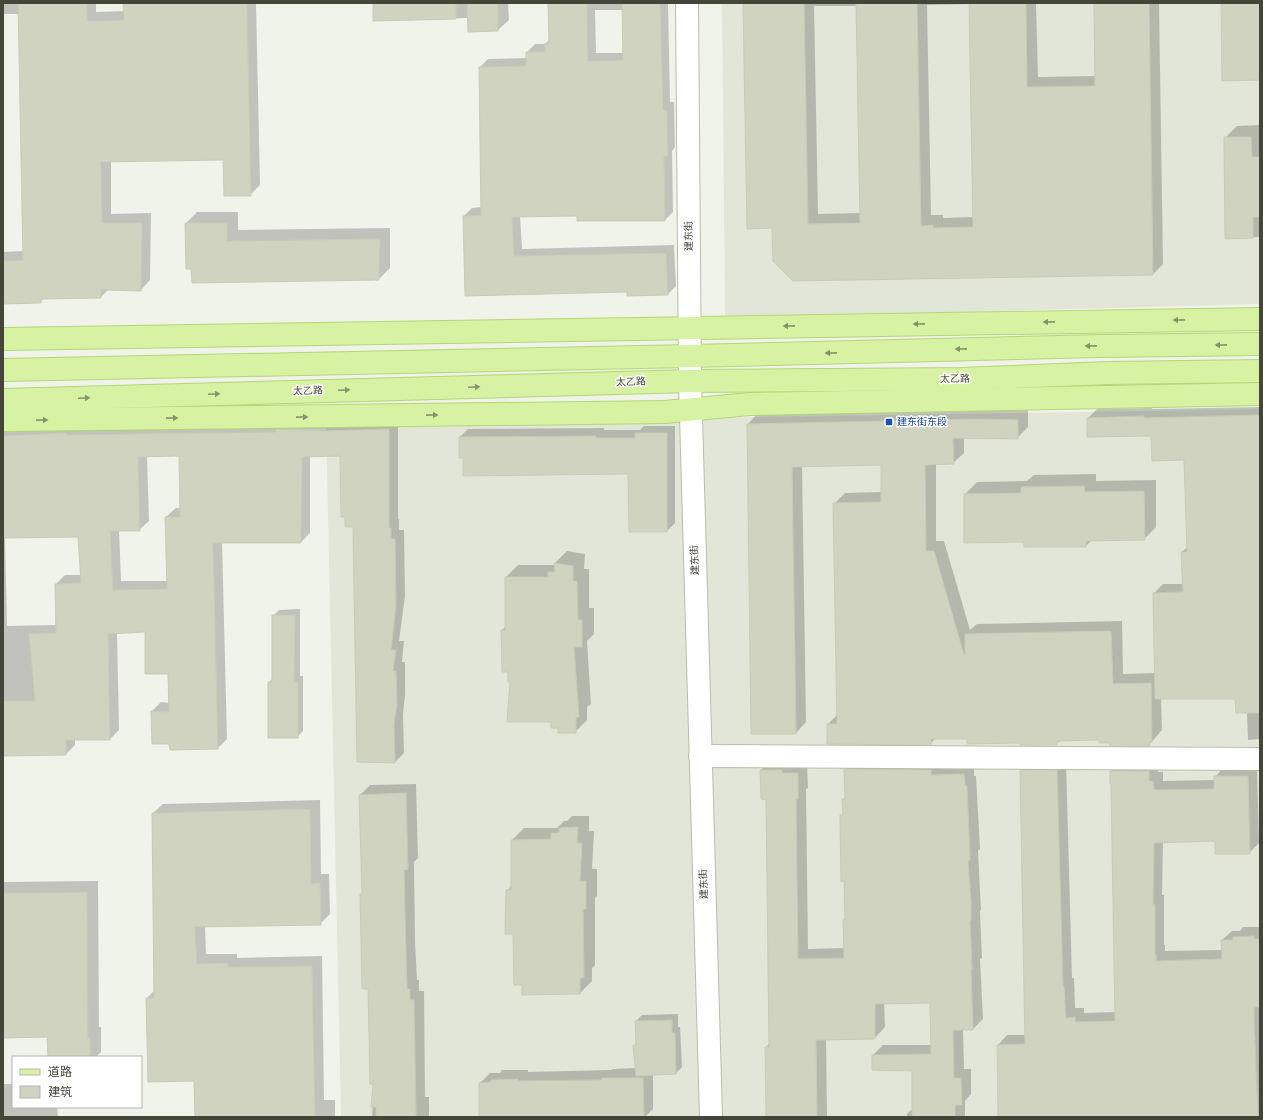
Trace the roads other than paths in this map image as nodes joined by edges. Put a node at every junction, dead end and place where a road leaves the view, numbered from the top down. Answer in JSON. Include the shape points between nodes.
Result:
{"nodes":[{"id":1,"x":687,"y":3,"type":"edge"},
{"id":2,"x":1260,"y":319,"type":"edge"},
{"id":3,"x":690,"y":328,"type":"junction"},
{"id":4,"x":3,"y":338,"type":"edge"},
{"id":5,"x":1260,"y":344,"type":"edge"},
{"id":6,"x":690,"y":356,"type":"junction"},
{"id":7,"x":3,"y":370,"type":"edge"},
{"id":8,"x":1260,"y":371,"type":"edge"},
{"id":9,"x":690,"y":381,"type":"junction"},
{"id":10,"x":1260,"y":394,"type":"edge"},
{"id":11,"x":3,"y":400,"type":"edge"},
{"id":12,"x":691,"y":410,"type":"junction"},
{"id":13,"x":3,"y":420,"type":"edge"},
{"id":14,"x":700,"y":756,"type":"junction"},
{"id":15,"x":1260,"y":759,"type":"edge"},
{"id":16,"x":710,"y":1117,"type":"edge"}],
"edges":[{"from":1,"to":3,"type":"street","name":"建东街"},
{"from":2,"to":3,"type":"main road","one_way":true},
{"from":3,"to":4,"type":"main road"},
{"from":3,"to":6,"type":"street","name":"建东街"},
{"from":5,"to":6,"type":"main road","one_way":true},
{"from":6,"to":7,"type":"main road"},
{"from":6,"to":9,"type":"street","name":"建东街"},
{"from":8,"to":9,"type":"main road","name":"太乙路","via":[[1108,373],[961,379]]},
{"from":11,"to":9,"type":"main road","name":"太乙路","one_way":true},
{"from":9,"to":12,"type":"street","name":"建东街"},
{"from":10,"to":12,"type":"main road","via":[[750,404]]},
{"from":13,"to":12,"type":"main road","one_way":true},
{"from":12,"to":14,"type":"street","name":"建东街"},
{"from":14,"to":15,"type":"street"},
{"from":14,"to":16,"type":"street","name":"建东街"}]}
